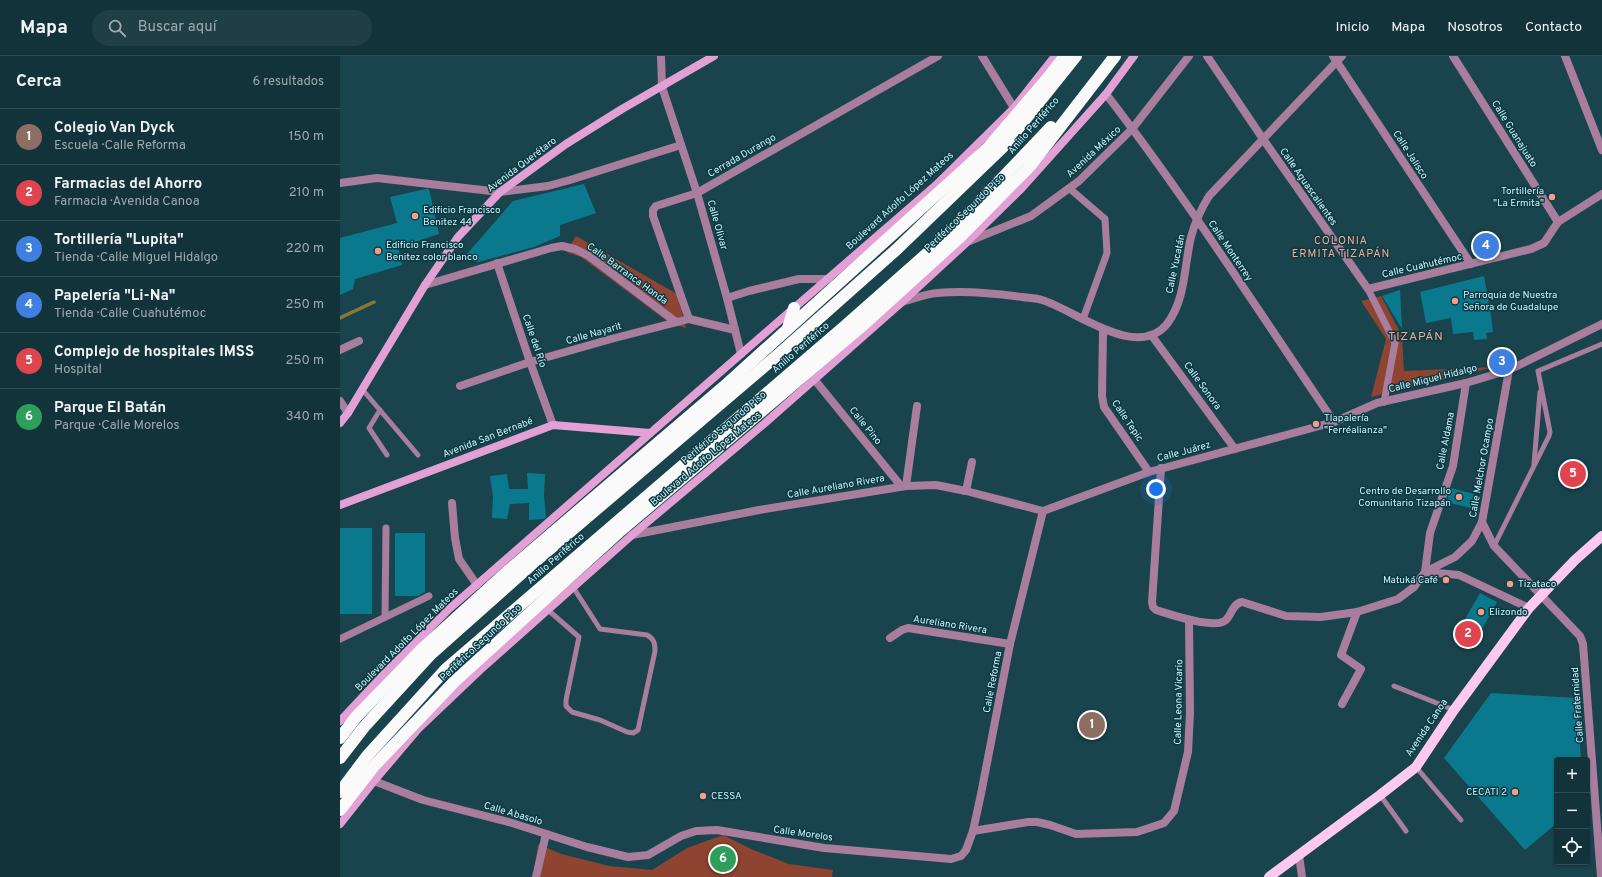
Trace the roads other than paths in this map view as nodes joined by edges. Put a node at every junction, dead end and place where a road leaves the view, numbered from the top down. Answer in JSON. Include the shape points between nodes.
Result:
{"nodes":[{"id":1,"x":661,"y":56,"type":"edge"},
{"id":2,"x":714,"y":56,"type":"edge"},
{"id":3,"x":938,"y":56,"type":"edge"},
{"id":4,"x":982,"y":56,"type":"edge"},
{"id":5,"x":1055,"y":56,"type":"edge"},
{"id":6,"x":1065,"y":56,"type":"edge"},
{"id":7,"x":1076,"y":56,"type":"edge"},
{"id":8,"x":1108,"y":56,"type":"edge"},
{"id":9,"x":1115,"y":56,"type":"edge"},
{"id":10,"x":1134,"y":56,"type":"edge"},
{"id":11,"x":1189,"y":56,"type":"edge"},
{"id":12,"x":1207,"y":56,"type":"edge"},
{"id":13,"x":1453,"y":56,"type":"edge"},
{"id":14,"x":1565,"y":56,"type":"edge"},
{"id":15,"x":1337,"y":58,"type":"edge"},
{"id":16,"x":662,"y":87,"type":"junction"},
{"id":17,"x":1106,"y":94,"type":"junction"},
{"id":18,"x":1014,"y":108,"type":"junction"},
{"id":19,"x":1132,"y":129,"type":"junction"},
{"id":20,"x":1263,"y":139,"type":"junction"},
{"id":21,"x":681,"y":145,"type":"junction"},
{"id":22,"x":1602,"y":150,"type":"edge"},
{"id":23,"x":340,"y":183,"type":"edge"},
{"id":24,"x":1069,"y":188,"type":"junction"},
{"id":25,"x":500,"y":192,"type":"junction"},
{"id":26,"x":697,"y":193,"type":"junction"},
{"id":27,"x":1602,"y":194,"type":"edge"},
{"id":28,"x":1196,"y":220,"type":"junction"},
{"id":29,"x":1558,"y":222,"type":"junction"},
{"id":30,"x":966,"y":243,"type":"junction"},
{"id":31,"x":497,"y":263,"type":"junction"},
{"id":32,"x":1470,"y":264,"type":"junction"},
{"id":33,"x":828,"y":278,"type":"junction"},
{"id":34,"x":425,"y":285,"type":"junction"},
{"id":35,"x":1368,"y":289,"type":"junction"},
{"id":36,"x":727,"y":298,"type":"junction"},
{"id":37,"x":902,"y":302,"type":"junction"},
{"id":38,"x":794,"y":308,"type":"junction"},
{"id":39,"x":689,"y":319,"type":"junction"},
{"id":40,"x":1083,"y":319,"type":"junction"},
{"id":41,"x":676,"y":322,"type":"junction"},
{"id":42,"x":1602,"y":324,"type":"edge"},
{"id":43,"x":1103,"y":329,"type":"junction"},
{"id":44,"x":734,"y":330,"type":"junction"},
{"id":45,"x":1152,"y":336,"type":"junction"},
{"id":46,"x":358,"y":341,"type":"dead end"},
{"id":47,"x":1602,"y":344,"type":"edge"},
{"id":48,"x":340,"y":350,"type":"edge"},
{"id":49,"x":780,"y":353,"type":"junction"},
{"id":50,"x":741,"y":354,"type":"junction"},
{"id":51,"x":530,"y":362,"type":"junction"},
{"id":52,"x":1509,"y":370,"type":"junction"},
{"id":53,"x":814,"y":379,"type":"junction"},
{"id":54,"x":1466,"y":383,"type":"junction"},
{"id":55,"x":1541,"y":385,"type":"junction"},
{"id":56,"x":460,"y":386,"type":"dead end"},
{"id":57,"x":362,"y":389,"type":"junction"},
{"id":58,"x":340,"y":400,"type":"edge"},
{"id":59,"x":1384,"y":402,"type":"junction"},
{"id":60,"x":917,"y":406,"type":"dead end"},
{"id":61,"x":380,"y":410,"type":"junction"},
{"id":62,"x":348,"y":413,"type":"junction"},
{"id":63,"x":1334,"y":422,"type":"junction"},
{"id":64,"x":340,"y":423,"type":"edge"},
{"id":65,"x":553,"y":425,"type":"junction"},
{"id":66,"x":650,"y":433,"type":"junction"},
{"id":67,"x":1235,"y":449,"type":"junction"},
{"id":68,"x":387,"y":455,"type":"dead end"},
{"id":69,"x":418,"y":455,"type":"dead end"},
{"id":70,"x":972,"y":462,"type":"dead end"},
{"id":71,"x":1534,"y":467,"type":"junction"},
{"id":72,"x":1161,"y":468,"type":"junction"},
{"id":73,"x":1150,"y":472,"type":"junction"},
{"id":74,"x":904,"y":486,"type":"junction"},
{"id":75,"x":966,"y":490,"type":"junction"},
{"id":76,"x":452,"y":503,"type":"dead end"},
{"id":77,"x":340,"y":505,"type":"edge"},
{"id":78,"x":1043,"y":511,"type":"junction"},
{"id":79,"x":1482,"y":522,"type":"junction"},
{"id":80,"x":386,"y":528,"type":"dead end"},
{"id":81,"x":632,"y":535,"type":"junction"},
{"id":82,"x":1602,"y":536,"type":"edge"},
{"id":83,"x":1494,"y":546,"type":"junction"},
{"id":84,"x":1425,"y":572,"type":"junction"},
{"id":85,"x":477,"y":585,"type":"junction"},
{"id":86,"x":573,"y":587,"type":"junction"},
{"id":87,"x":429,"y":596,"type":"dead end"},
{"id":88,"x":1542,"y":596,"type":"junction"},
{"id":89,"x":1529,"y":608,"type":"junction"},
{"id":90,"x":548,"y":610,"type":"junction"},
{"id":91,"x":1357,"y":612,"type":"junction"},
{"id":92,"x":385,"y":618,"type":"junction"},
{"id":93,"x":1189,"y":621,"type":"junction"},
{"id":94,"x":890,"y":638,"type":"dead end"},
{"id":95,"x":340,"y":639,"type":"edge"},
{"id":96,"x":1010,"y":644,"type":"junction"},
{"id":97,"x":1394,"y":686,"type":"dead end"},
{"id":98,"x":1342,"y":704,"type":"dead end"},
{"id":99,"x":1454,"y":710,"type":"junction"},
{"id":100,"x":340,"y":721,"type":"edge"},
{"id":101,"x":340,"y":738,"type":"edge"},
{"id":102,"x":340,"y":758,"type":"edge"},
{"id":103,"x":1416,"y":767,"type":"junction"},
{"id":104,"x":374,"y":781,"type":"junction"},
{"id":105,"x":340,"y":792,"type":"edge"},
{"id":106,"x":1380,"y":795,"type":"junction"},
{"id":107,"x":340,"y":810,"type":"edge"},
{"id":108,"x":1461,"y":820,"type":"dead end"},
{"id":109,"x":340,"y":824,"type":"edge"},
{"id":110,"x":973,"y":831,"type":"junction"},
{"id":111,"x":1406,"y":831,"type":"dead end"},
{"id":112,"x":546,"y":834,"type":"junction"},
{"id":113,"x":648,"y":855,"type":"joint"},
{"id":114,"x":1299,"y":855,"type":"junction"},
{"id":115,"x":961,"y":856,"type":"joint"},
{"id":116,"x":536,"y":877,"type":"edge"},
{"id":117,"x":1268,"y":877,"type":"edge"},
{"id":118,"x":1302,"y":877,"type":"edge"},
{"id":119,"x":1601,"y":877,"type":"edge"}],
"edges":[{"from":1,"to":16,"type":"street","name":"Calle Olivar"},
{"from":2,"to":16,"type":"main road","name":"Avenida Querétaro"},
{"from":3,"to":26,"type":"street","name":"Cerrada Durango"},
{"from":4,"to":18,"type":"street"},
{"from":5,"to":18,"type":"main road","name":"Boulevard Adolfo López Mateos"},
{"from":6,"to":101,"type":"highway","via":[[988,148],[728,382],[509,570],[422,649],[356,717]]},
{"from":7,"to":49,"type":"highway","name":"Anillo Periférico","via":[[1004,146],[897,249]]},
{"from":8,"to":105,"type":"highway","name":"Anillo Periférico","via":[[1044,135],[948,235],[839,332],[446,669],[368,756]]},
{"from":9,"to":107,"type":"highway","name":"Periférico Segundo Piso","via":[[1030,166],[960,236],[862,326],[620,532],[461,676],[374,766]]},
{"from":10,"to":17,"type":"main road","name":"Boulevard Adolfo López Mateos"},
{"from":11,"to":19,"type":"street","name":"Avenida México"},
{"from":12,"to":20,"type":"street","name":"Calle Aguascalientes"},
{"from":13,"to":29,"type":"street","name":"Calle Guanajuato"},
{"from":14,"to":22,"type":"street"},
{"from":15,"to":20,"type":"street","name":"Calle Yucatán"},
{"from":15,"to":32,"type":"street","name":"Calle Jalisco"},
{"from":16,"to":21,"type":"street","name":"Calle Olivar"},
{"from":16,"to":25,"type":"main road","name":"Avenida Querétaro","via":[[566,144]]},
{"from":17,"to":19,"type":"street","name":"Calle Monterrey"},
{"from":17,"to":30,"type":"main road","name":"Boulevard Adolfo López Mateos","via":[[1020,190]]},
{"from":18,"to":33,"type":"main road","name":"Boulevard Adolfo López Mateos","via":[[936,185]]},
{"from":19,"to":24,"type":"street","name":"Avenida México"},
{"from":19,"to":28,"type":"street","name":"Calle Monterrey"},
{"from":20,"to":28,"type":"street","name":"Calle Yucatán","via":[[1209,196]]},
{"from":20,"to":35,"type":"street","name":"Calle Aguascalientes"},
{"from":21,"to":25,"type":"street","via":[[548,186]]},
{"from":21,"to":26,"type":"street","name":"Calle Olivar"},
{"from":23,"to":25,"type":"street","via":[[378,178]]},
{"from":24,"to":30,"type":"street","name":"Avenida México","via":[[1031,216]]},
{"from":24,"to":40,"type":"street","via":[[1105,219],[1107,253]]},
{"from":25,"to":34,"type":"main road","name":"Avenida Querétaro","via":[[458,237]]},
{"from":26,"to":36,"type":"street","name":"Calle Olivar"},
{"from":26,"to":39,"type":"street","name":"Cerrada Durango","via":[[656,206],[653,210]]},
{"from":27,"to":29,"type":"street","name":"Calle Cuahutémoc"},
{"from":28,"to":45,"type":"street","name":"Calle Yucatán","via":[[1177,306],[1167,324]]},
{"from":28,"to":63,"type":"street","name":"Calle Monterrey"},
{"from":29,"to":32,"type":"street","name":"Calle Cuahutémoc","via":[[1544,243],[1531,249]]},
{"from":30,"to":37,"type":"main road","name":"Boulevard Adolfo López Mateos"},
{"from":31,"to":34,"type":"street","name":"Calle Barranca Honda"},
{"from":31,"to":41,"type":"street","name":"Calle Barranca Honda","via":[[562,246],[575,249],[589,256]]},
{"from":31,"to":51,"type":"street","name":"Calle del Río"},
{"from":32,"to":35,"type":"street","name":"Calle Cuahutémoc"},
{"from":33,"to":36,"type":"street","via":[[799,280]]},
{"from":33,"to":38,"type":"main road","name":"Boulevard Adolfo López Mateos"},
{"from":34,"to":57,"type":"main road","name":"Avenida Querétaro"},
{"from":35,"to":59,"type":"street","name":"Calle Aguascalientes","via":[[1395,343]]},
{"from":36,"to":44,"type":"street","name":"Calle Olivar"},
{"from":37,"to":40,"type":"street","via":[[936,293],[1008,295],[1042,300]]},
{"from":37,"to":53,"type":"main road","name":"Boulevard Adolfo López Mateos"},
{"from":38,"to":49,"type":"highway"},
{"from":38,"to":50,"type":"main road","name":"Boulevard Adolfo López Mateos"},
{"from":39,"to":41,"type":"street","name":"Calle Nayarit"},
{"from":39,"to":44,"type":"street","name":"Calle Nayarit"},
{"from":40,"to":43,"type":"street"},
{"from":41,"to":51,"type":"street","name":"Calle Nayarit"},
{"from":42,"to":52,"type":"street","name":"Calle Miguel Hidalgo"},
{"from":43,"to":45,"type":"street","via":[[1122,336]]},
{"from":43,"to":73,"type":"street","name":"Calle Tepic","via":[[1104,407]]},
{"from":44,"to":50,"type":"street","name":"Calle Olivar"},
{"from":45,"to":67,"type":"street","name":"Calle Sonora"},
{"from":46,"to":48,"type":"street"},
{"from":47,"to":55,"type":"lane","via":[[1538,371]]},
{"from":49,"to":102,"type":"highway","name":"Anillo Periférico","via":[[431,654],[364,727]]},
{"from":50,"to":66,"type":"main road","name":"Boulevard Adolfo López Mateos"},
{"from":51,"to":56,"type":"street","name":"Calle Nayarit"},
{"from":51,"to":65,"type":"street","name":"Calle del Río"},
{"from":52,"to":54,"type":"street","name":"Calle Miguel Hidalgo"},
{"from":52,"to":79,"type":"street","name":"Calle Melchor Ocampo"},
{"from":53,"to":74,"type":"street","name":"Calle Pino"},
{"from":53,"to":81,"type":"main road","name":"Boulevard Adolfo López Mateos"},
{"from":54,"to":59,"type":"street","name":"Calle Miguel Hidalgo"},
{"from":54,"to":84,"type":"street","name":"Calle Aldama","via":[[1454,466],[1430,533]]},
{"from":55,"to":71,"type":"lane"},
{"from":55,"to":71,"type":"lane","via":[[1550,432]]},
{"from":57,"to":61,"type":"lane"},
{"from":57,"to":62,"type":"main road","name":"Avenida Querétaro"},
{"from":58,"to":62,"type":"street"},
{"from":59,"to":63,"type":"street","name":"Calle Miguel Hidalgo"},
{"from":60,"to":74,"type":"street"},
{"from":61,"to":68,"type":"lane","via":[[369,428]]},
{"from":61,"to":69,"type":"lane"},
{"from":62,"to":64,"type":"main road","name":"Avenida Querétaro"},
{"from":63,"to":67,"type":"street","name":"Calle Juárez"},
{"from":65,"to":66,"type":"main road","name":"Avenida San Bernabé"},
{"from":65,"to":77,"type":"main road","name":"Avenida San Bernabé"},
{"from":66,"to":85,"type":"main road","name":"Boulevard Adolfo López Mateos"},
{"from":67,"to":72,"type":"street","name":"Calle Juárez"},
{"from":70,"to":75,"type":"street"},
{"from":71,"to":83,"type":"lane"},
{"from":72,"to":73,"type":"street","name":"Calle Juárez"},
{"from":72,"to":93,"type":"street","via":[[1152,602],[1156,610]]},
{"from":73,"to":78,"type":"street","name":"Calle Juárez"},
{"from":74,"to":75,"type":"street","name":"Calle Aureliano Rivera","via":[[936,485]]},
{"from":74,"to":81,"type":"street","name":"Calle Aureliano Rivera","via":[[759,510]]},
{"from":75,"to":78,"type":"street","name":"Calle Aureliano Rivera"},
{"from":76,"to":85,"type":"street","via":[[460,559]]},
{"from":78,"to":96,"type":"street","name":"Calle Reforma"},
{"from":79,"to":83,"type":"street","name":"Calle Melchor Ocampo"},
{"from":79,"to":84,"type":"street","via":[[1472,541],[1455,557]]},
{"from":80,"to":92,"type":"street"},
{"from":81,"to":86,"type":"main road","name":"Boulevard Adolfo López Mateos"},
{"from":82,"to":88,"type":"main road","name":"Avenida Canoa","via":[[1575,560]]},
{"from":83,"to":88,"type":"street","name":"Calle Melchor Ocampo"},
{"from":84,"to":89,"type":"street","via":[[1459,575]]},
{"from":84,"to":91,"type":"street","via":[[1414,588],[1398,599]]},
{"from":85,"to":100,"type":"main road","name":"Boulevard Adolfo López Mateos","via":[[444,614]]},
{"from":86,"to":90,"type":"main road","name":"Boulevard Adolfo López Mateos"},
{"from":86,"to":90,"type":"lane","via":[[600,629],[647,635],[655,643],[638,730],[633,733],[627,732],[600,720],[572,712],[566,706],[579,637]]},
{"from":87,"to":92,"type":"street"},
{"from":88,"to":89,"type":"main road","name":"Avenida Canoa"},
{"from":88,"to":119,"type":"street","name":"Calle Fraternidad","via":[[1580,636],[1583,644]]},
{"from":89,"to":99,"type":"main road","name":"Avenida Canoa"},
{"from":90,"to":104,"type":"main road","name":"Boulevard Adolfo López Mateos","via":[[419,728]]},
{"from":91,"to":93,"type":"street","via":[[1320,617],[1286,616],[1242,602],[1237,604],[1226,620],[1219,623]]},
{"from":91,"to":98,"type":"street","via":[[1341,655],[1361,669]]},
{"from":92,"to":95,"type":"street"},
{"from":93,"to":110,"type":"street","name":"Calle Leona Vicario","via":[[1188,752],[1174,811],[1164,823],[1137,832],[1086,835],[1037,822]]},
{"from":94,"to":96,"type":"street","name":"Aureliano Rivera","via":[[908,628]]},
{"from":96,"to":110,"type":"street","name":"Calle Reforma"},
{"from":97,"to":99,"type":"lane"},
{"from":99,"to":103,"type":"main road","name":"Avenida Canoa"},
{"from":103,"to":106,"type":"main road","name":"Avenida Canoa"},
{"from":103,"to":108,"type":"lane"},
{"from":104,"to":109,"type":"main road","name":"Boulevard Adolfo López Mateos"},
{"from":104,"to":112,"type":"street","name":"Calle Abasolo","via":[[423,800]]},
{"from":106,"to":111,"type":"lane"},
{"from":106,"to":114,"type":"main road","name":"Avenida Canoa"},
{"from":110,"to":115,"type":"street","name":"Calle Reforma"},
{"from":112,"to":113,"type":"street","name":"Calle Abasolo","via":[[628,857]]},
{"from":112,"to":116,"type":"street"},
{"from":113,"to":115,"type":"street","name":"Calle Morelos","via":[[681,836],[696,831],[717,830],[824,848],[951,859]]},
{"from":114,"to":117,"type":"main road","name":"Avenida Canoa"},
{"from":114,"to":118,"type":"street"}]}
